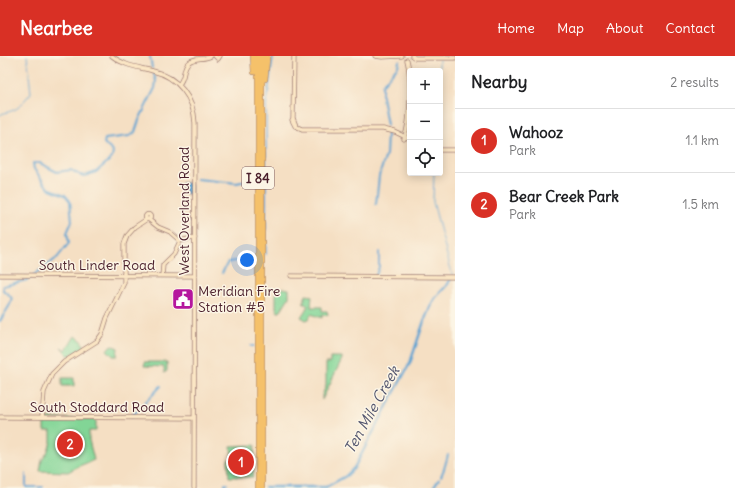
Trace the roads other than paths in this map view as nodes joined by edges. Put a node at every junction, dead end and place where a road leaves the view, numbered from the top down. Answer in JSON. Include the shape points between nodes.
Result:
{"nodes":[{"id":1,"x":112,"y":56,"type":"edge"},
{"id":2,"x":221,"y":56,"type":"edge"},
{"id":3,"x":253,"y":56,"type":"edge"},
{"id":4,"x":258,"y":56,"type":"edge"},
{"id":5,"x":262,"y":56,"type":"edge"},
{"id":6,"x":267,"y":56,"type":"edge"},
{"id":7,"x":294,"y":56,"type":"edge"},
{"id":8,"x":375,"y":56,"type":"edge"},
{"id":9,"x":402,"y":56,"type":"edge"},
{"id":10,"x":212,"y":57,"type":"edge"},
{"id":11,"x":397,"y":57,"type":"edge"},
{"id":12,"x":409,"y":58,"type":"edge"},
{"id":13,"x":455,"y":58,"type":"edge"},
{"id":14,"x":410,"y":68,"type":"edge"},
{"id":15,"x":179,"y":84,"type":"junction"},
{"id":16,"x":262,"y":104,"type":"junction"},
{"id":17,"x":409,"y":104,"type":"edge"},
{"id":18,"x":404,"y":138,"type":"junction"},
{"id":19,"x":407,"y":138,"type":"edge"},
{"id":20,"x":443,"y":150,"type":"edge"},
{"id":21,"x":455,"y":150,"type":"edge"},
{"id":22,"x":258,"y":200,"type":"junction"},
{"id":23,"x":195,"y":238,"type":"junction"},
{"id":24,"x":180,"y":241,"type":"junction"},
{"id":25,"x":0,"y":275,"type":"edge"},
{"id":26,"x":162,"y":276,"type":"junction"},
{"id":27,"x":195,"y":276,"type":"junction"},
{"id":28,"x":291,"y":276,"type":"dead end"},
{"id":29,"x":124,"y":277,"type":"junction"},
{"id":30,"x":455,"y":277,"type":"edge"},
{"id":31,"x":42,"y":416,"type":"junction"},
{"id":32,"x":0,"y":417,"type":"edge"},
{"id":33,"x":194,"y":418,"type":"junction"},
{"id":34,"x":194,"y":488,"type":"edge"},
{"id":35,"x":256,"y":488,"type":"edge"},
{"id":36,"x":263,"y":488,"type":"edge"}],
"edges":[{"from":1,"to":15,"type":"street","name":"West Overland Road","via":[[132,67],[162,74]]},
{"from":2,"to":10,"type":"street","via":[[218,59]]},
{"from":3,"to":22,"type":"highway"},
{"from":4,"to":22,"type":"highway","number":"I 84"},
{"from":5,"to":16,"type":"highway","number":"I 84"},
{"from":6,"to":16,"type":"highway"},
{"from":7,"to":18,"type":"street","via":[[293,118],[297,127],[383,129]]},
{"from":8,"to":11,"type":"street"},
{"from":9,"to":11,"type":"street"},
{"from":10,"to":15,"type":"street","via":[[189,62]]},
{"from":11,"to":12,"type":"street"},
{"from":12,"to":13,"type":"street"},
{"from":12,"to":14,"type":"street"},
{"from":15,"to":23,"type":"street","name":"West Overland Road","via":[[189,99],[195,117]]},
{"from":16,"to":36,"type":"highway","number":"I 84"},
{"from":17,"to":18,"type":"street","via":[[409,119]]},
{"from":18,"to":19,"type":"street"},
{"from":20,"to":21,"type":"street"},
{"from":22,"to":35,"type":"highway","number":"I 84"},
{"from":23,"to":24,"type":"street"},
{"from":23,"to":27,"type":"street","name":"West Overland Road"},
{"from":24,"to":26,"type":"street","via":[[174,254],[163,265]]},
{"from":24,"to":29,"type":"street","via":[[147,219],[129,232],[125,241]]},
{"from":25,"to":29,"type":"street","name":"South Linder Road"},
{"from":26,"to":27,"type":"street","name":"South Linder Road"},
{"from":26,"to":29,"type":"street","name":"South Linder Road"},
{"from":27,"to":33,"type":"street","name":"West Overland Road"},
{"from":28,"to":30,"type":"street"},
{"from":29,"to":31,"type":"street","via":[[124,283],[100,337],[54,371],[45,388]]},
{"from":31,"to":32,"type":"street","name":"South Stoddard Road"},
{"from":31,"to":33,"type":"street","name":"South Stoddard Road"},
{"from":33,"to":34,"type":"street","name":"West Overland Road"}]}
